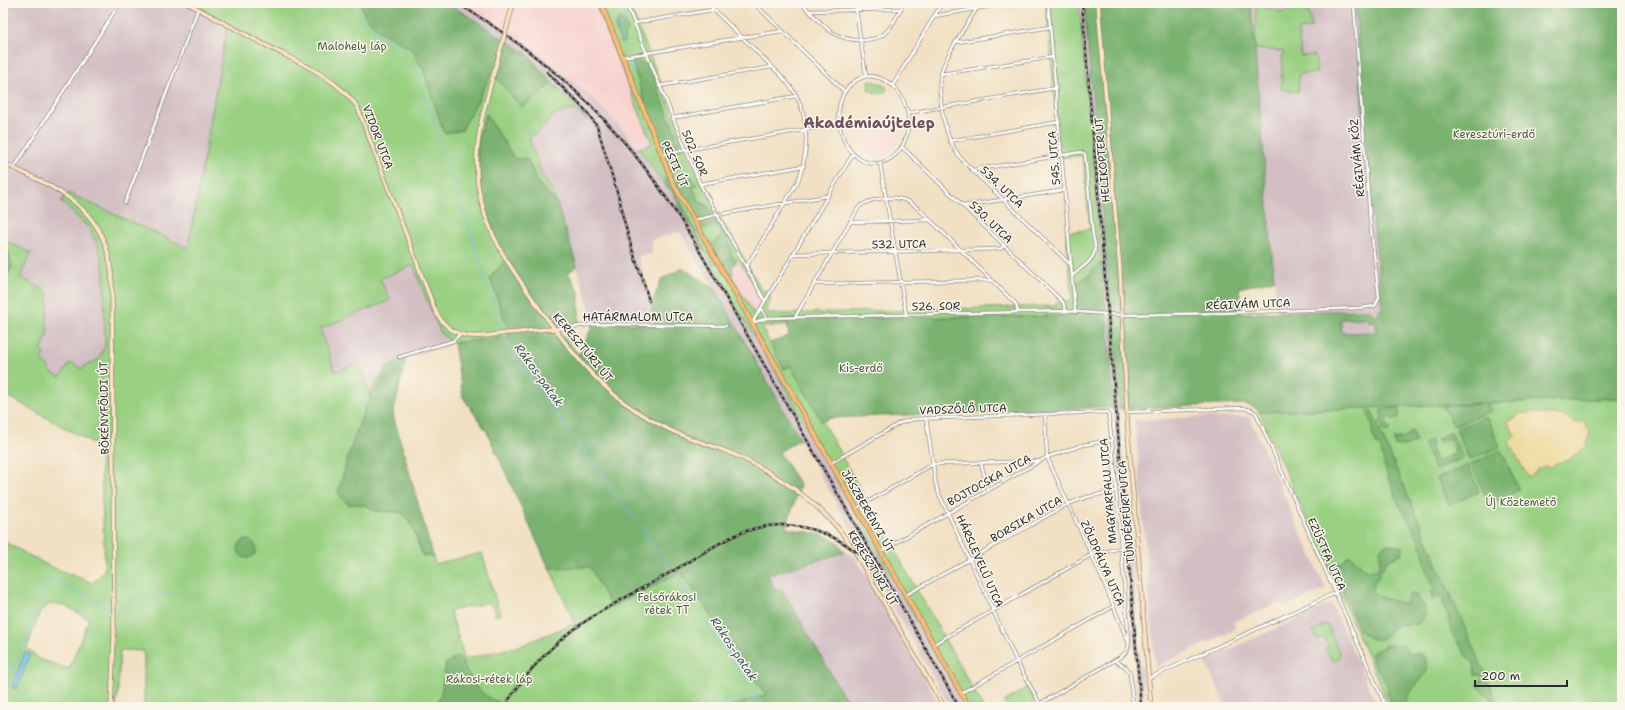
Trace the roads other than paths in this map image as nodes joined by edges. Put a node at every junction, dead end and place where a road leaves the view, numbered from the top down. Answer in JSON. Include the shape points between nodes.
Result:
{"nodes":[{"id":1,"x":120,"y":3,"type":"edge"},
{"id":2,"x":187,"y":3,"type":"edge"},
{"id":3,"x":514,"y":3,"type":"edge"},
{"id":4,"x":601,"y":3,"type":"edge"},
{"id":5,"x":626,"y":3,"type":"edge"},
{"id":6,"x":706,"y":3,"type":"edge"},
{"id":7,"x":754,"y":3,"type":"edge"},
{"id":8,"x":801,"y":3,"type":"edge"},
{"id":9,"x":855,"y":3,"type":"edge"},
{"id":10,"x":904,"y":3,"type":"edge"},
{"id":11,"x":942,"y":3,"type":"edge"},
{"id":12,"x":980,"y":3,"type":"edge"},
{"id":13,"x":1010,"y":3,"type":"edge"},
{"id":14,"x":1048,"y":3,"type":"edge"},
{"id":15,"x":1098,"y":3,"type":"edge"},
{"id":16,"x":1354,"y":6,"type":"dead end"},
{"id":17,"x":977,"y":8,"type":"junction"},
{"id":18,"x":198,"y":9,"type":"junction"},
{"id":19,"x":901,"y":9,"type":"junction"},
{"id":20,"x":713,"y":10,"type":"junction"},
{"id":21,"x":856,"y":10,"type":"junction"},
{"id":22,"x":809,"y":11,"type":"junction"},
{"id":23,"x":934,"y":16,"type":"junction"},
{"id":24,"x":634,"y":23,"type":"junction"},
{"id":25,"x":1050,"y":27,"type":"junction"},
{"id":26,"x":782,"y":31,"type":"junction"},
{"id":27,"x":742,"y":38,"type":"junction"},
{"id":28,"x":861,"y":40,"type":"junction"},
{"id":29,"x":957,"y":42,"type":"junction"},
{"id":30,"x":646,"y":53,"type":"junction"},
{"id":31,"x":622,"y":57,"type":"junction"},
{"id":32,"x":1053,"y":57,"type":"junction"},
{"id":33,"x":772,"y":66,"type":"junction"},
{"id":34,"x":941,"y":74,"type":"junction"},
{"id":35,"x":866,"y":76,"type":"junction"},
{"id":36,"x":893,"y":85,"type":"junction"},
{"id":37,"x":659,"y":86,"type":"junction"},
{"id":38,"x":1056,"y":88,"type":"junction"},
{"id":39,"x":845,"y":92,"type":"junction"},
{"id":40,"x":796,"y":96,"type":"junction"},
{"id":41,"x":942,"y":108,"type":"junction"},
{"id":42,"x":908,"y":114,"type":"junction"},
{"id":43,"x":672,"y":118,"type":"junction"},
{"id":44,"x":1059,"y":122,"type":"junction"},
{"id":45,"x":839,"y":124,"type":"junction"},
{"id":46,"x":805,"y":130,"type":"junction"},
{"id":47,"x":950,"y":141,"type":"junction"},
{"id":48,"x":902,"y":147,"type":"junction"},
{"id":49,"x":685,"y":150,"type":"junction"},
{"id":50,"x":853,"y":154,"type":"junction"},
{"id":51,"x":1062,"y":155,"type":"junction"},
{"id":52,"x":661,"y":156,"type":"junction"},
{"id":53,"x":3,"y":163,"type":"edge"},
{"id":54,"x":880,"y":163,"type":"junction"},
{"id":55,"x":804,"y":166,"type":"junction"},
{"id":56,"x":14,"y":168,"type":"junction"},
{"id":57,"x":973,"y":170,"type":"junction"},
{"id":58,"x":700,"y":184,"type":"junction"},
{"id":59,"x":1065,"y":190,"type":"junction"},
{"id":60,"x":827,"y":196,"type":"junction"},
{"id":61,"x":887,"y":199,"type":"junction"},
{"id":62,"x":1004,"y":200,"type":"junction"},
{"id":63,"x":125,"y":203,"type":"dead end"},
{"id":64,"x":784,"y":203,"type":"junction"},
{"id":65,"x":963,"y":206,"type":"junction"},
{"id":66,"x":716,"y":214,"type":"junction"},
{"id":67,"x":930,"y":220,"type":"junction"},
{"id":68,"x":693,"y":221,"type":"junction"},
{"id":69,"x":890,"y":221,"type":"junction"},
{"id":70,"x":850,"y":222,"type":"junction"},
{"id":71,"x":1004,"y":246,"type":"junction"},
{"id":72,"x":961,"y":250,"type":"junction"},
{"id":73,"x":895,"y":252,"type":"junction"},
{"id":74,"x":832,"y":253,"type":"junction"},
{"id":75,"x":792,"y":254,"type":"junction"},
{"id":76,"x":1072,"y":266,"type":"junction"},
{"id":77,"x":746,"y":267,"type":"junction"},
{"id":78,"x":1072,"y":275,"type":"junction"},
{"id":79,"x":991,"y":280,"type":"junction"},
{"id":80,"x":900,"y":282,"type":"junction"},
{"id":81,"x":814,"y":284,"type":"junction"},
{"id":82,"x":765,"y":301,"type":"junction"},
{"id":83,"x":1375,"y":306,"type":"joint"},
{"id":84,"x":761,"y":308,"type":"junction"},
{"id":85,"x":1066,"y":311,"type":"junction"},
{"id":86,"x":1075,"y":311,"type":"junction"},
{"id":87,"x":1018,"y":312,"type":"junction"},
{"id":88,"x":906,"y":314,"type":"junction"},
{"id":89,"x":1122,"y":315,"type":"junction"},
{"id":90,"x":795,"y":317,"type":"junction"},
{"id":91,"x":767,"y":318,"type":"junction"},
{"id":92,"x":548,"y":320,"type":"junction"},
{"id":93,"x":752,"y":323,"type":"junction"},
{"id":94,"x":726,"y":326,"type":"dead end"},
{"id":95,"x":547,"y":329,"type":"junction"},
{"id":96,"x":554,"y":329,"type":"junction"},
{"id":97,"x":460,"y":334,"type":"junction"},
{"id":98,"x":479,"y":337,"type":"joint"},
{"id":99,"x":398,"y":357,"type":"dead end"},
{"id":100,"x":1108,"y":412,"type":"joint"},
{"id":101,"x":1127,"y":412,"type":"junction"},
{"id":102,"x":1046,"y":414,"type":"junction"},
{"id":103,"x":926,"y":418,"type":"junction"},
{"id":104,"x":1112,"y":440,"type":"junction"},
{"id":105,"x":1046,"y":457,"type":"junction"},
{"id":106,"x":1039,"y":461,"type":"junction"},
{"id":107,"x":831,"y":463,"type":"junction"},
{"id":108,"x":981,"y":463,"type":"junction"},
{"id":109,"x":933,"y":464,"type":"junction"},
{"id":110,"x":988,"y":490,"type":"junction"},
{"id":111,"x":1116,"y":491,"type":"junction"},
{"id":112,"x":1068,"y":504,"type":"junction"},
{"id":113,"x":857,"y":508,"type":"junction"},
{"id":114,"x":949,"y":512,"type":"junction"},
{"id":115,"x":1121,"y":548,"type":"junction"},
{"id":116,"x":881,"y":551,"type":"junction"},
{"id":117,"x":1091,"y":555,"type":"junction"},
{"id":118,"x":971,"y":560,"type":"junction"},
{"id":119,"x":1336,"y":593,"type":"junction"},
{"id":120,"x":906,"y":596,"type":"junction"},
{"id":121,"x":1114,"y":606,"type":"junction"},
{"id":122,"x":994,"y":611,"type":"junction"},
{"id":123,"x":1128,"y":641,"type":"junction"},
{"id":124,"x":934,"y":644,"type":"junction"},
{"id":125,"x":1115,"y":660,"type":"junction"},
{"id":126,"x":1017,"y":662,"type":"junction"},
{"id":127,"x":1149,"y":678,"type":"junction"},
{"id":128,"x":961,"y":693,"type":"junction"},
{"id":129,"x":1040,"y":704,"type":"junction"},
{"id":130,"x":1133,"y":705,"type":"edge"},
{"id":131,"x":111,"y":707,"type":"edge"},
{"id":132,"x":944,"y":707,"type":"edge"},
{"id":133,"x":969,"y":707,"type":"edge"},
{"id":134,"x":1035,"y":707,"type":"edge"},
{"id":135,"x":1128,"y":707,"type":"edge"},
{"id":136,"x":1151,"y":707,"type":"edge"},
{"id":137,"x":1386,"y":707,"type":"edge"}],
"edges":[{"from":1,"to":56,"type":"street"},
{"from":2,"to":18,"type":"street","name":"VIDOR UTCA"},
{"from":3,"to":92,"type":"street","name":"KERESZTÚRI ÚT","bridge":true,"via":[[482,117],[477,147],[480,192],[488,226],[500,251]]},
{"from":4,"to":31,"type":"main road","name":"PESTI ÚT"},
{"from":5,"to":24,"type":"street","name":"502. SOR"},
{"from":6,"to":20,"type":"street"},
{"from":7,"to":26,"type":"street"},
{"from":8,"to":22,"type":"street"},
{"from":9,"to":21,"type":"street"},
{"from":10,"to":19,"type":"street"},
{"from":11,"to":23,"type":"street"},
{"from":12,"to":17,"type":"street"},
{"from":13,"to":17,"type":"street"},
{"from":14,"to":25,"type":"street","name":"545. UTCA"},
{"from":15,"to":89,"type":"street","name":"HELIKOPTER ÚT"},
{"from":16,"to":83,"type":"street","name":"RÉGIVÁM KÖZ","via":[[1370,220],[1379,297]]},
{"from":17,"to":23,"type":"street"},
{"from":17,"to":29,"type":"street"},
{"from":18,"to":63,"type":"street"},
{"from":18,"to":97,"type":"street","name":"VIDOR UTCA","via":[[319,73],[349,96],[357,106],[435,310],[444,324]]},
{"from":19,"to":21,"type":"street"},
{"from":19,"to":28,"type":"street","via":[[886,33],[874,39]]},
{"from":20,"to":24,"type":"street"},
{"from":20,"to":27,"type":"street"},
{"from":21,"to":22,"type":"street"},
{"from":21,"to":28,"type":"street"},
{"from":22,"to":28,"type":"street","via":[[837,36]]},
{"from":23,"to":36,"type":"street"},
{"from":24,"to":30,"type":"street","name":"502. SOR"},
{"from":25,"to":29,"type":"street"},
{"from":25,"to":32,"type":"street","name":"545. UTCA"},
{"from":26,"to":27,"type":"street"},
{"from":26,"to":39,"type":"street"},
{"from":27,"to":30,"type":"street"},
{"from":27,"to":33,"type":"street"},
{"from":28,"to":35,"type":"street"},
{"from":29,"to":34,"type":"street"},
{"from":30,"to":31,"type":"street"},
{"from":30,"to":37,"type":"street","name":"502. SOR"},
{"from":31,"to":52,"type":"main road","name":"PESTI ÚT"},
{"from":32,"to":34,"type":"street"},
{"from":32,"to":38,"type":"street","name":"545. UTCA"},
{"from":33,"to":37,"type":"street"},
{"from":33,"to":40,"type":"street"},
{"from":34,"to":41,"type":"street","name":"534. UTCA"},
{"from":35,"to":36,"type":"street","via":[[880,77]]},
{"from":35,"to":39,"type":"street","via":[[854,81]]},
{"from":36,"to":42,"type":"street","via":[[901,95]]},
{"from":37,"to":43,"type":"street","name":"502. SOR"},
{"from":38,"to":41,"type":"street"},
{"from":38,"to":44,"type":"street","name":"545. UTCA"},
{"from":39,"to":45,"type":"street","via":[[840,104]]},
{"from":40,"to":43,"type":"street"},
{"from":40,"to":46,"type":"street"},
{"from":41,"to":42,"type":"street"},
{"from":41,"to":47,"type":"street","name":"534. UTCA"},
{"from":42,"to":48,"type":"street","via":[[907,132]]},
{"from":43,"to":49,"type":"street","name":"502. SOR"},
{"from":44,"to":47,"type":"street"},
{"from":44,"to":51,"type":"street","name":"545. UTCA"},
{"from":45,"to":46,"type":"street"},
{"from":45,"to":50,"type":"street","via":[[842,136]]},
{"from":46,"to":49,"type":"street"},
{"from":46,"to":55,"type":"street","via":[[807,150]]},
{"from":47,"to":57,"type":"street","name":"534. UTCA","via":[[955,151]]},
{"from":48,"to":54,"type":"street","via":[[895,155]]},
{"from":48,"to":65,"type":"street","name":"530. UTCA"},
{"from":49,"to":52,"type":"street"},
{"from":49,"to":58,"type":"street","name":"502. SOR"},
{"from":50,"to":54,"type":"street","via":[[866,161]]},
{"from":50,"to":60,"type":"street"},
{"from":51,"to":57,"type":"street"},
{"from":51,"to":59,"type":"street","name":"545. UTCA"},
{"from":51,"to":78,"type":"street","via":[[1081,152],[1086,155],[1096,245],[1091,261]]},
{"from":52,"to":68,"type":"main road","name":"PESTI ÚT"},
{"from":53,"to":56,"type":"street","name":"BÖKÉNYFÖLDI ÚT"},
{"from":54,"to":61,"type":"street"},
{"from":55,"to":58,"type":"street"},
{"from":55,"to":64,"type":"street"},
{"from":56,"to":131,"type":"street","name":"BÖKÉNYFÖLDI ÚT","via":[[77,203],[98,227],[109,254],[112,284],[114,640]]},
{"from":57,"to":62,"type":"street","name":"534. UTCA"},
{"from":58,"to":66,"type":"street","name":"502. SOR"},
{"from":59,"to":62,"type":"street"},
{"from":59,"to":76,"type":"street","name":"545. UTCA"},
{"from":60,"to":64,"type":"street"},
{"from":60,"to":75,"type":"street"},
{"from":61,"to":67,"type":"street","via":[[900,198],[912,204]]},
{"from":61,"to":69,"type":"street"},
{"from":61,"to":70,"type":"street","via":[[868,200],[859,207]]},
{"from":62,"to":65,"type":"street"},
{"from":62,"to":76,"type":"street","name":"534. UTCA"},
{"from":64,"to":66,"type":"street"},
{"from":64,"to":77,"type":"street"},
{"from":65,"to":71,"type":"street","name":"530. UTCA"},
{"from":66,"to":68,"type":"street"},
{"from":66,"to":77,"type":"street","name":"502. SOR"},
{"from":67,"to":69,"type":"street"},
{"from":67,"to":72,"type":"street"},
{"from":68,"to":93,"type":"main road","name":"PESTI ÚT"},
{"from":69,"to":70,"type":"street"},
{"from":69,"to":73,"type":"street"},
{"from":70,"to":74,"type":"street"},
{"from":71,"to":72,"type":"street","name":"532. UTCA","via":[[1000,249]]},
{"from":71,"to":85,"type":"street","name":"530. UTCA","via":[[1062,302]]},
{"from":72,"to":73,"type":"street","name":"532. UTCA"},
{"from":72,"to":79,"type":"street"},
{"from":73,"to":74,"type":"street","name":"532. UTCA"},
{"from":73,"to":80,"type":"street"},
{"from":74,"to":75,"type":"street","name":"532. UTCA"},
{"from":74,"to":81,"type":"street"},
{"from":75,"to":82,"type":"street"},
{"from":76,"to":78,"type":"street","name":"545. UTCA"},
{"from":77,"to":82,"type":"street","name":"502. SOR"},
{"from":78,"to":86,"type":"street","name":"545. UTCA"},
{"from":79,"to":80,"type":"street"},
{"from":79,"to":87,"type":"street","via":[[1016,304]]},
{"from":80,"to":81,"type":"street"},
{"from":80,"to":88,"type":"street"},
{"from":81,"to":90,"type":"street"},
{"from":82,"to":84,"type":"street"},
{"from":83,"to":89,"type":"street","name":"RÉGIVÁM UTCA","via":[[1269,312]]},
{"from":84,"to":91,"type":"street"},
{"from":84,"to":93,"type":"street"},
{"from":85,"to":86,"type":"street","name":"526. SOR"},
{"from":85,"to":87,"type":"street","name":"526. SOR"},
{"from":86,"to":89,"type":"street","name":"526. SOR"},
{"from":87,"to":88,"type":"street","name":"526. SOR"},
{"from":88,"to":90,"type":"street","name":"526. SOR"},
{"from":89,"to":101,"type":"street","name":"TÜNDÉRFÜRT UTCA"},
{"from":90,"to":91,"type":"street","name":"526. SOR"},
{"from":91,"to":93,"type":"street","name":"526. SOR"},
{"from":92,"to":95,"type":"street","via":[[550,325]]},
{"from":92,"to":96,"type":"street","name":"KERESZTÚRI ÚT"},
{"from":93,"to":107,"type":"main road","name":"JÁSZBERÉNYI ÚT"},
{"from":94,"to":96,"type":"street","name":"HATÁRMALOM UTCA","via":[[597,324]]},
{"from":95,"to":96,"type":"street","name":"HATÁRMALOM UTCA"},
{"from":95,"to":98,"type":"street","name":"HATÁRMALOM UTCA"},
{"from":96,"to":132,"type":"street","name":"KERESZTÚRI ÚT","via":[[597,379],[627,405],[669,430],[723,450],[769,472],[807,499],[836,527],[854,550]]},
{"from":97,"to":98,"type":"street","name":"VIDOR UTCA"},
{"from":97,"to":99,"type":"street","via":[[453,342]]},
{"from":100,"to":102,"type":"street","name":"VADSZŐLŐ UTCA"},
{"from":100,"to":104,"type":"street","name":"MAGYARFALU UTCA"},
{"from":101,"to":119,"type":"street","name":"EZÜSTFA UTCA","via":[[1243,408],[1251,410],[1258,417]]},
{"from":101,"to":127,"type":"street","name":"TÜNDÉRFÜRT UTCA"},
{"from":102,"to":103,"type":"street","name":"VADSZŐLŐ UTCA"},
{"from":102,"to":105,"type":"street","name":"ZÖLDPÁLYA UTCA"},
{"from":103,"to":107,"type":"street","name":"VADSZŐLŐ UTCA","via":[[900,423]]},
{"from":103,"to":109,"type":"street","name":"HÁRSLEVELŰ UTCA"},
{"from":104,"to":105,"type":"street","name":"BOJTOCSKA UTCA","via":[[1083,445]]},
{"from":104,"to":111,"type":"street","name":"MAGYARFALU UTCA"},
{"from":105,"to":106,"type":"street","name":"BOJTOCSKA UTCA"},
{"from":105,"to":112,"type":"street","name":"ZÖLDPÁLYA UTCA"},
{"from":106,"to":108,"type":"street"},
{"from":106,"to":110,"type":"street","name":"BOJTOCSKA UTCA"},
{"from":107,"to":113,"type":"main road","name":"JÁSZBERÉNYI ÚT"},
{"from":108,"to":109,"type":"street"},
{"from":108,"to":110,"type":"street"},
{"from":109,"to":113,"type":"street"},
{"from":109,"to":114,"type":"street","name":"HÁRSLEVELŰ UTCA","via":[[936,485]]},
{"from":110,"to":114,"type":"street","name":"BOJTOCSKA UTCA"},
{"from":111,"to":112,"type":"street","name":"BORSIKA UTCA","via":[[1087,496]]},
{"from":111,"to":115,"type":"street","name":"MAGYARFALU UTCA"},
{"from":112,"to":117,"type":"street","name":"ZÖLDPÁLYA UTCA"},
{"from":112,"to":118,"type":"street","name":"BORSIKA UTCA"},
{"from":113,"to":116,"type":"main road","name":"JÁSZBERÉNYI ÚT"},
{"from":114,"to":116,"type":"street","name":"BOJTOCSKA UTCA"},
{"from":114,"to":118,"type":"street","name":"HÁRSLEVELŰ UTCA"},
{"from":115,"to":117,"type":"street"},
{"from":115,"to":123,"type":"street","name":"MAGYARFALU UTCA"},
{"from":116,"to":120,"type":"main road","name":"JÁSZBERÉNYI ÚT"},
{"from":117,"to":121,"type":"street","name":"ZÖLDPÁLYA UTCA"},
{"from":117,"to":122,"type":"street"},
{"from":118,"to":120,"type":"street","name":"BORSIKA UTCA"},
{"from":118,"to":122,"type":"street","name":"HÁRSLEVELŰ UTCA"},
{"from":119,"to":127,"type":"street"},
{"from":119,"to":137,"type":"street","name":"EZÜSTFA UTCA"},
{"from":120,"to":124,"type":"main road","name":"JÁSZBERÉNYI ÚT"},
{"from":121,"to":123,"type":"street","name":"ZÖLDPÁLYA UTCA"},
{"from":121,"to":126,"type":"street"},
{"from":122,"to":124,"type":"street"},
{"from":122,"to":126,"type":"street","name":"HÁRSLEVELŰ UTCA"},
{"from":123,"to":125,"type":"street","via":[[1128,651]]},
{"from":124,"to":128,"type":"main road","name":"JÁSZBERÉNYI ÚT"},
{"from":125,"to":129,"type":"street"},
{"from":125,"to":130,"type":"street","via":[[1130,673]]},
{"from":126,"to":128,"type":"street"},
{"from":126,"to":129,"type":"street","name":"HÁRSLEVELŰ UTCA"},
{"from":127,"to":136,"type":"street","name":"TÜNDÉRFÜRT UTCA"},
{"from":128,"to":133,"type":"main road","name":"JÁSZBERÉNYI ÚT"},
{"from":129,"to":134,"type":"street"},
{"from":130,"to":135,"type":"street"}]}
